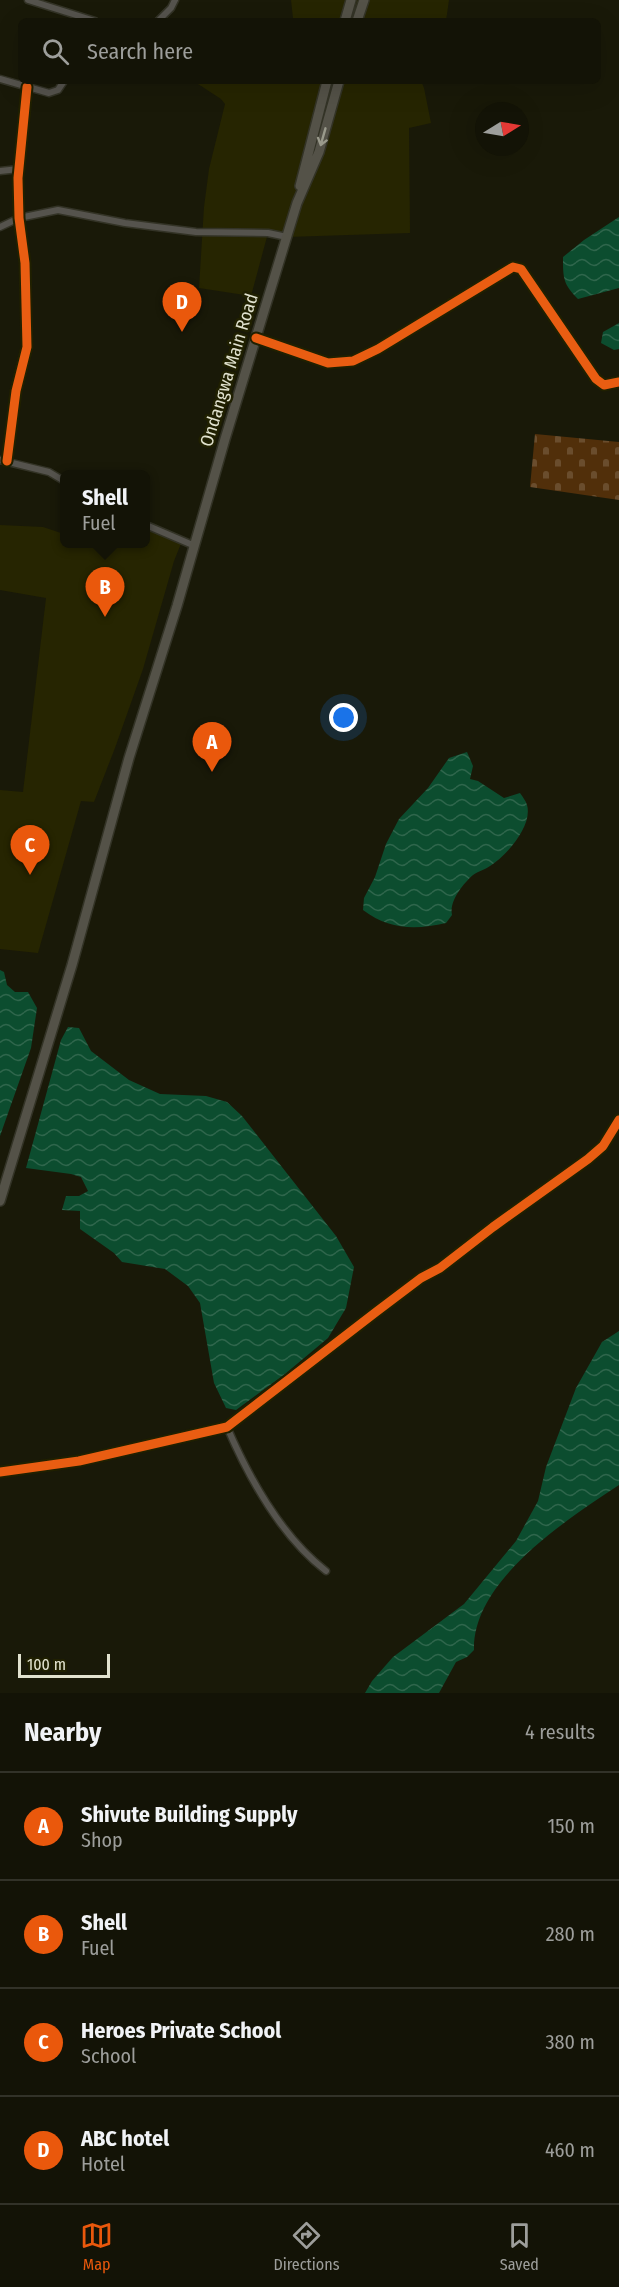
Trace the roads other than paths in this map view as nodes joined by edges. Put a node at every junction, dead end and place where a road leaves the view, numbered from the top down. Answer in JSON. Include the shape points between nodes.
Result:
{"nodes":[{"id":1,"x":28,"y":0,"type":"edge"},
{"id":2,"x":175,"y":0,"type":"edge"},
{"id":3,"x":351,"y":0,"type":"edge"},
{"id":4,"x":364,"y":0,"type":"edge"},
{"id":5,"x":80,"y":18,"type":"edge"},
{"id":6,"x":161,"y":18,"type":"edge"},
{"id":7,"x":346,"y":18,"type":"edge"},
{"id":8,"x":358,"y":18,"type":"edge"},
{"id":9,"x":0,"y":79,"type":"edge"},
{"id":10,"x":62,"y":84,"type":"edge"},
{"id":11,"x":326,"y":84,"type":"edge"},
{"id":12,"x":338,"y":84,"type":"edge"},
{"id":13,"x":27,"y":87,"type":"junction"},
{"id":14,"x":19,"y":169,"type":"junction"},
{"id":15,"x":0,"y":171,"type":"edge"},
{"id":16,"x":297,"y":203,"type":"junction"},
{"id":17,"x":19,"y":218,"type":"junction"},
{"id":18,"x":0,"y":227,"type":"edge"},
{"id":19,"x":287,"y":237,"type":"junction"},
{"id":20,"x":256,"y":338,"type":"junction"},
{"id":21,"x":619,"y":382,"type":"edge"},
{"id":22,"x":4,"y":461,"type":"edge"},
{"id":23,"x":60,"y":479,"type":"edge"},
{"id":24,"x":150,"y":527,"type":"edge"},
{"id":25,"x":195,"y":546,"type":"junction"},
{"id":26,"x":619,"y":1120,"type":"edge"},
{"id":27,"x":0,"y":1201,"type":"edge"},
{"id":28,"x":227,"y":1427,"type":"junction"},
{"id":29,"x":0,"y":1472,"type":"edge"},
{"id":30,"x":326,"y":1571,"type":"dead end"}],
"edges":[{"from":1,"to":5,"type":"street"},
{"from":2,"to":6,"type":"street"},
{"from":3,"to":7,"type":"main road"},
{"from":4,"to":8,"type":"main road"},
{"from":9,"to":13,"type":"street"},
{"from":10,"to":13,"type":"street","via":[[54,93]]},
{"from":11,"to":16,"type":"main road","name":"Ondangwa Main Road"},
{"from":12,"to":16,"type":"main road","name":"Ondangwa Main Road","one_way":true,"via":[[319,152]]},
{"from":13,"to":14,"type":"street"},
{"from":14,"to":15,"type":"street"},
{"from":14,"to":17,"type":"street"},
{"from":16,"to":19,"type":"main road","name":"Ondangwa Main Road"},
{"from":17,"to":18,"type":"street"},
{"from":17,"to":19,"type":"street","via":[[58,210],[196,232]]},
{"from":17,"to":22,"type":"street","via":[[25,263],[27,347]]},
{"from":19,"to":20,"type":"main road","name":"Ondangwa Main Road"},
{"from":20,"to":21,"type":"street","via":[[328,363],[353,361],[513,267],[521,269],[596,379],[604,385]]},
{"from":20,"to":25,"type":"main road","name":"Ondangwa Main Road"},
{"from":22,"to":23,"type":"street"},
{"from":24,"to":25,"type":"street"},
{"from":25,"to":27,"type":"main road","name":"Ondangwa Main Road"},
{"from":26,"to":28,"type":"street","via":[[603,1146],[588,1159],[421,1278]]},
{"from":28,"to":29,"type":"street","via":[[80,1461]]},
{"from":28,"to":30,"type":"street","via":[[262,1495],[310,1558]]}]}
